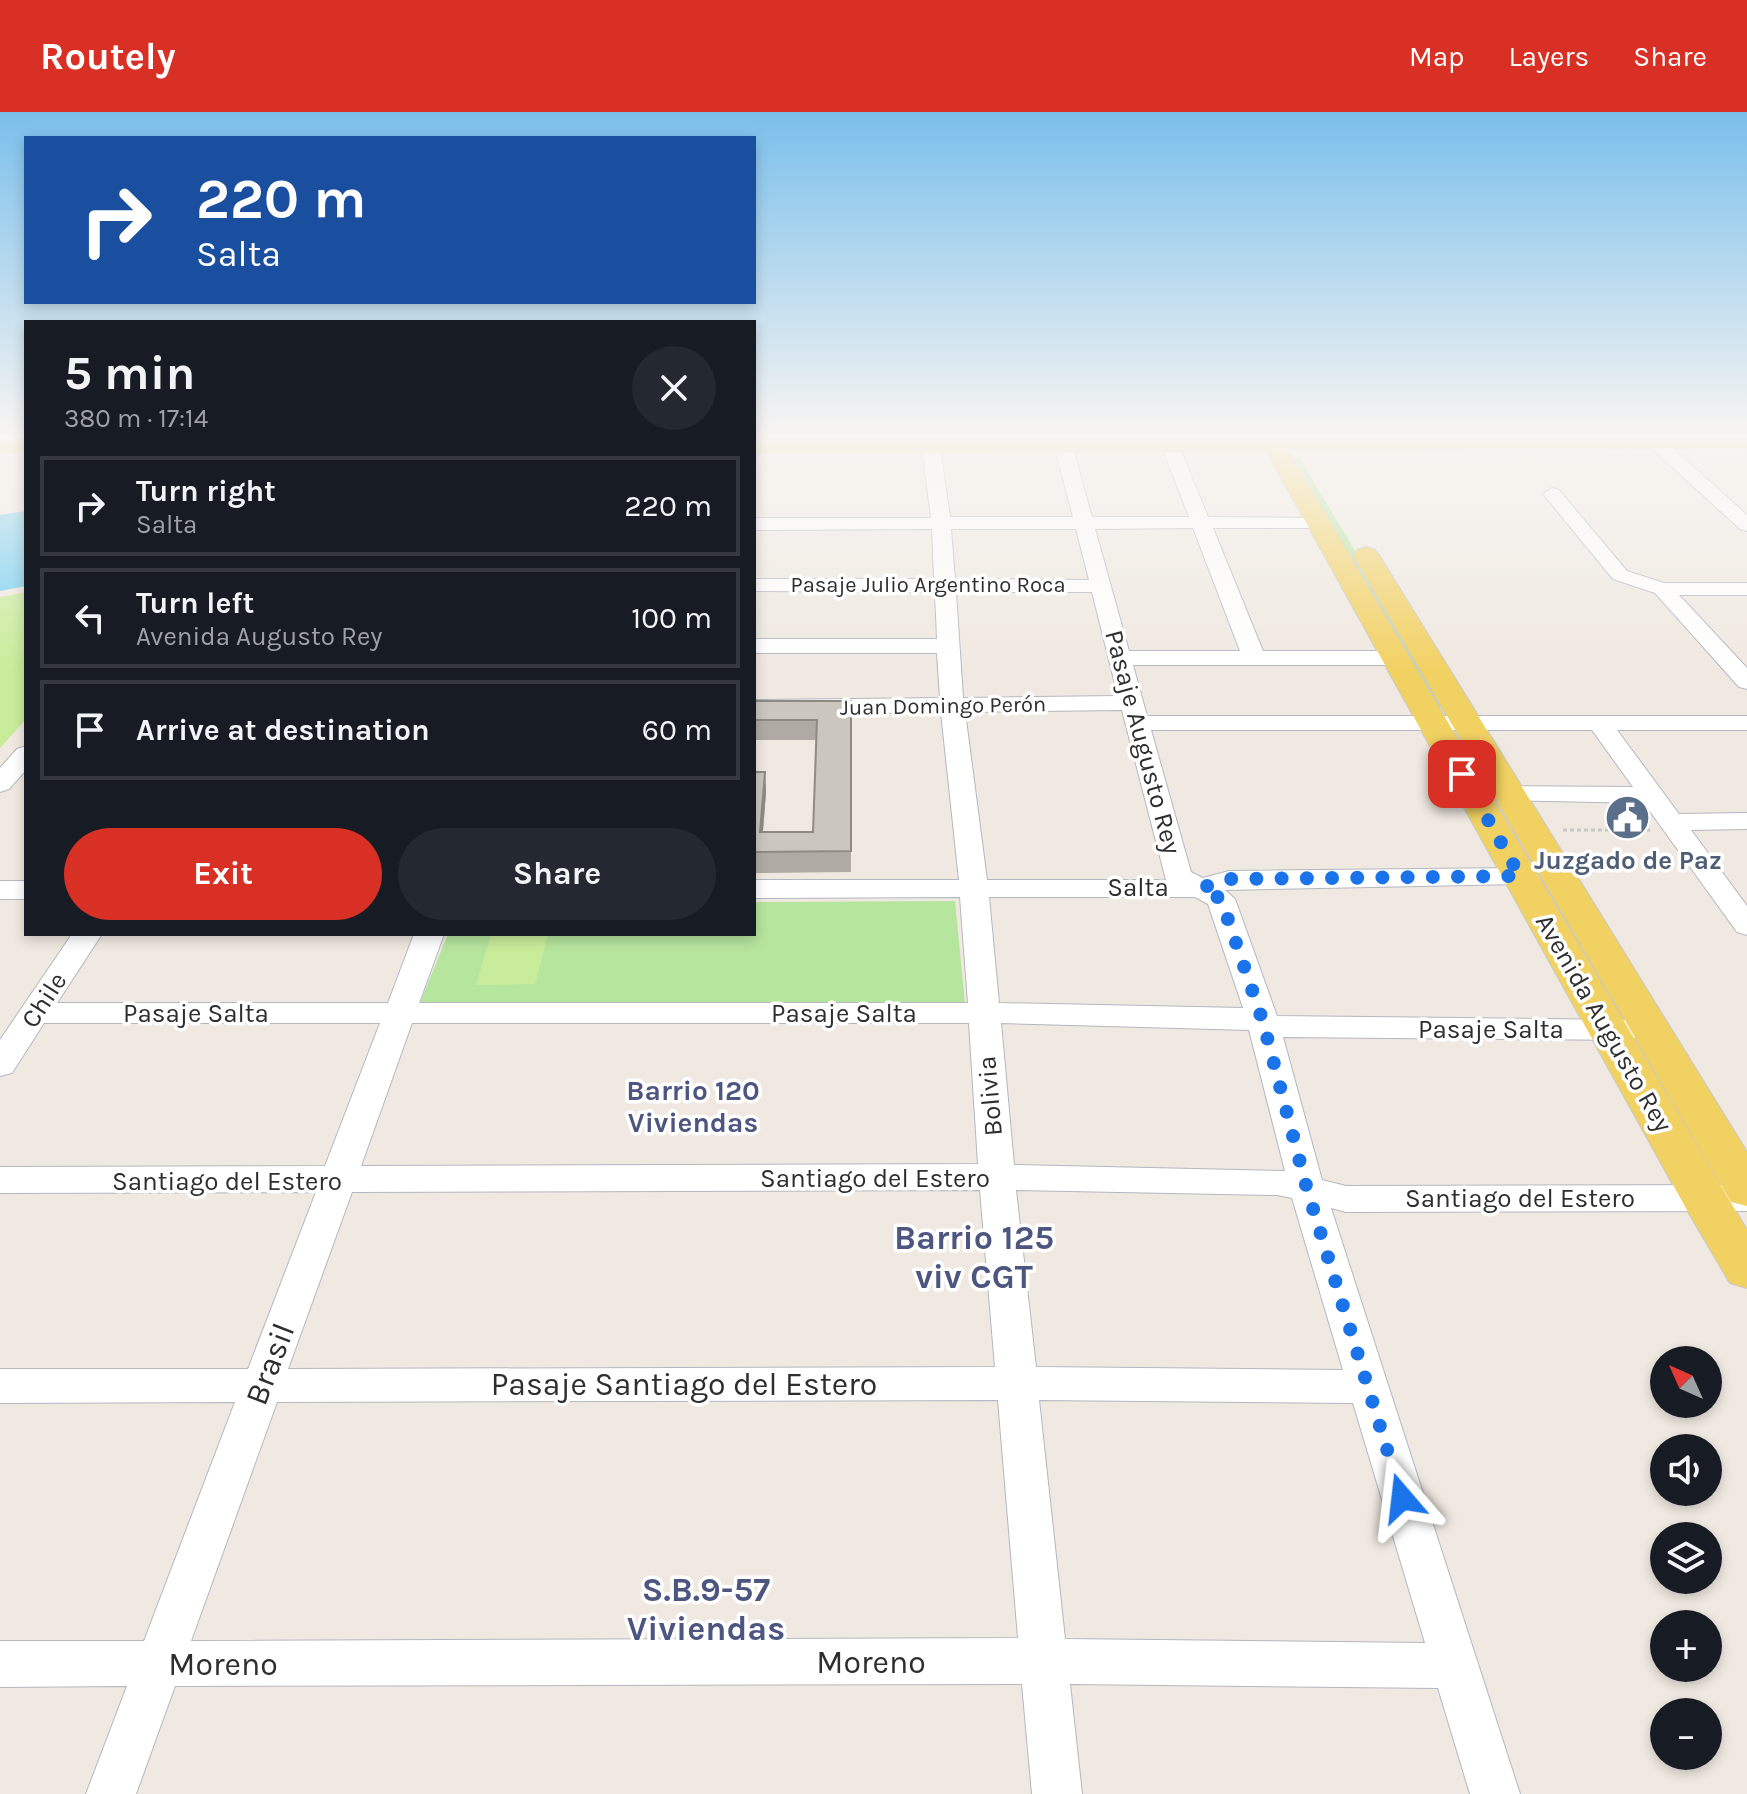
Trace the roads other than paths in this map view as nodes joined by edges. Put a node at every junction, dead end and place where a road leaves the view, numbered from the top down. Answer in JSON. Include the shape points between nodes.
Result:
{"nodes":[{"id":1,"x":940,"y":513,"type":"edge"},
{"id":2,"x":1082,"y":513,"type":"edge"},
{"id":3,"x":1197,"y":513,"type":"edge"},
{"id":4,"x":1314,"y":513,"type":"edge"},
{"id":5,"x":1324,"y":513,"type":"edge"},
{"id":6,"x":1568,"y":513,"type":"edge"},
{"id":7,"x":1200,"y":522,"type":"junction"},
{"id":8,"x":1318,"y":522,"type":"junction"},
{"id":9,"x":1085,"y":523,"type":"junction"},
{"id":10,"x":756,"y":524,"type":"edge"},
{"id":11,"x":941,"y":524,"type":"junction"},
{"id":12,"x":756,"y":585,"type":"edge"},
{"id":13,"x":944,"y":585,"type":"junction"},
{"id":14,"x":1102,"y":586,"type":"junction"},
{"id":15,"x":1662,"y":589,"type":"junction"},
{"id":16,"x":1747,"y":589,"type":"edge"},
{"id":17,"x":756,"y":646,"type":"edge"},
{"id":18,"x":948,"y":646,"type":"junction"},
{"id":19,"x":1254,"y":657,"type":"junction"},
{"id":20,"x":1121,"y":658,"type":"junction"},
{"id":21,"x":1395,"y":658,"type":"junction"},
{"id":22,"x":1747,"y":682,"type":"edge"},
{"id":23,"x":756,"y":707,"type":"edge"},
{"id":24,"x":952,"y":707,"type":"junction"},
{"id":25,"x":1134,"y":713,"type":"junction"},
{"id":26,"x":1599,"y":723,"type":"junction"},
{"id":27,"x":1450,"y":724,"type":"junction"},
{"id":28,"x":1745,"y":726,"type":"edge"},
{"id":29,"x":24,"y":756,"type":"edge"},
{"id":30,"x":0,"y":786,"type":"edge"},
{"id":31,"x":24,"y":787,"type":"edge"},
{"id":32,"x":1508,"y":794,"type":"junction"},
{"id":33,"x":1652,"y":795,"type":"junction"},
{"id":34,"x":1747,"y":821,"type":"edge"},
{"id":35,"x":1670,"y":822,"type":"junction"},
{"id":36,"x":1520,"y":876,"type":"junction"},
{"id":37,"x":974,"y":887,"type":"junction"},
{"id":38,"x":1201,"y":888,"type":"junction"},
{"id":39,"x":756,"y":889,"type":"edge"},
{"id":40,"x":0,"y":890,"type":"edge"},
{"id":41,"x":24,"y":890,"type":"edge"},
{"id":42,"x":1747,"y":926,"type":"edge"},
{"id":43,"x":86,"y":936,"type":"edge"},
{"id":44,"x":428,"y":936,"type":"edge"},
{"id":45,"x":35,"y":1013,"type":"junction"},
{"id":46,"x":400,"y":1013,"type":"junction"},
{"id":47,"x":984,"y":1013,"type":"junction"},
{"id":48,"x":1263,"y":1022,"type":"junction"},
{"id":49,"x":1607,"y":1030,"type":"junction"},
{"id":50,"x":1652,"y":1030,"type":"junction"},
{"id":51,"x":0,"y":1065,"type":"edge"},
{"id":52,"x":997,"y":1177,"type":"junction"},
{"id":53,"x":0,"y":1180,"type":"edge"},
{"id":54,"x":338,"y":1182,"type":"junction"},
{"id":55,"x":1307,"y":1189,"type":"junction"},
{"id":56,"x":1732,"y":1195,"type":"edge"},
{"id":57,"x":1745,"y":1262,"type":"edge"},
{"id":58,"x":1017,"y":1383,"type":"junction"},
{"id":59,"x":0,"y":1386,"type":"edge"},
{"id":60,"x":261,"y":1386,"type":"junction"},
{"id":61,"x":1367,"y":1387,"type":"junction"},
{"id":62,"x":1044,"y":1661,"type":"junction"},
{"id":63,"x":0,"y":1664,"type":"edge"},
{"id":64,"x":158,"y":1664,"type":"junction"},
{"id":65,"x":1454,"y":1666,"type":"junction"},
{"id":66,"x":111,"y":1794,"type":"edge"},
{"id":67,"x":1057,"y":1794,"type":"edge"},
{"id":68,"x":1495,"y":1794,"type":"edge"}],
"edges":[{"from":1,"to":11,"type":"street","name":"Bolivia"},
{"from":2,"to":9,"type":"street","name":"Pasaje Augusto Rey"},
{"from":3,"to":7,"type":"street"},
{"from":4,"to":8,"type":"main road","name":"Avenida Augusto Rey"},
{"from":5,"to":27,"type":"main road","name":"Avenida Augusto Rey"},
{"from":6,"to":15,"type":"street","via":[[1620,575]]},
{"from":7,"to":8,"type":"street"},
{"from":7,"to":9,"type":"street"},
{"from":7,"to":19,"type":"street"},
{"from":8,"to":21,"type":"main road","name":"Avenida Augusto Rey"},
{"from":9,"to":11,"type":"street"},
{"from":9,"to":14,"type":"street","name":"Pasaje Augusto Rey"},
{"from":10,"to":11,"type":"street"},
{"from":11,"to":13,"type":"street","name":"Bolivia"},
{"from":12,"to":13,"type":"street","name":"Pasaje Julio Argentino Roca"},
{"from":13,"to":14,"type":"street","name":"Pasaje Julio Argentino Roca"},
{"from":13,"to":18,"type":"street","name":"Bolivia"},
{"from":14,"to":20,"type":"street","name":"Pasaje Augusto Rey"},
{"from":15,"to":16,"type":"street"},
{"from":15,"to":22,"type":"street"},
{"from":17,"to":18,"type":"street"},
{"from":18,"to":24,"type":"street","name":"Bolivia"},
{"from":19,"to":20,"type":"street"},
{"from":19,"to":21,"type":"street"},
{"from":20,"to":25,"type":"street","name":"Pasaje Augusto Rey"},
{"from":21,"to":27,"type":"main road","name":"Avenida Augusto Rey"},
{"from":23,"to":24,"type":"street","name":"Juan Domingo Perón"},
{"from":24,"to":25,"type":"street","name":"Juan Domingo Perón"},
{"from":24,"to":37,"type":"street","name":"Bolivia"},
{"from":25,"to":27,"type":"street","name":"Juan Domingo Perón"},
{"from":25,"to":38,"type":"street","name":"Pasaje Augusto Rey","via":[[1178,876]]},
{"from":26,"to":27,"type":"street"},
{"from":26,"to":28,"type":"street"},
{"from":26,"to":33,"type":"street"},
{"from":27,"to":32,"type":"main road","name":"Avenida Augusto Rey"},
{"from":27,"to":36,"type":"main road","name":"Avenida Augusto Rey"},
{"from":29,"to":30,"type":"street"},
{"from":30,"to":31,"type":"street"},
{"from":32,"to":33,"type":"street"},
{"from":32,"to":50,"type":"main road","name":"Avenida Augusto Rey"},
{"from":33,"to":35,"type":"street"},
{"from":34,"to":35,"type":"street"},
{"from":35,"to":42,"type":"street"},
{"from":36,"to":38,"type":"street","name":"Salta","via":[[1229,879]]},
{"from":36,"to":49,"type":"main road","name":"Avenida Augusto Rey"},
{"from":37,"to":38,"type":"street","name":"Salta"},
{"from":37,"to":39,"type":"street","name":"Salta"},
{"from":37,"to":47,"type":"street","name":"Bolivia"},
{"from":38,"to":48,"type":"street","name":"Pasaje Augusto Rey","via":[[1221,899]]},
{"from":40,"to":41,"type":"street"},
{"from":43,"to":45,"type":"street","name":"Chile"},
{"from":44,"to":46,"type":"street","name":"Brasil"},
{"from":45,"to":46,"type":"street","name":"Pasaje Salta"},
{"from":45,"to":51,"type":"street","name":"Chile"},
{"from":46,"to":47,"type":"street","name":"Pasaje Salta"},
{"from":46,"to":54,"type":"street","name":"Brasil"},
{"from":47,"to":48,"type":"street","name":"Pasaje Salta","via":[[1238,1017]]},
{"from":47,"to":52,"type":"street","name":"Bolivia"},
{"from":48,"to":49,"type":"street","name":"Pasaje Salta","via":[[1287,1028]]},
{"from":48,"to":55,"type":"street","name":"Pasaje Augusto Rey"},
{"from":49,"to":50,"type":"street","name":"Pasaje Salta"},
{"from":49,"to":56,"type":"main road","name":"Avenida Augusto Rey"},
{"from":50,"to":56,"type":"main road","name":"Avenida Augusto Rey"},
{"from":52,"to":54,"type":"street","name":"Santiago del Estero"},
{"from":52,"to":55,"type":"street","name":"Santiago del Estero","via":[[1277,1182]]},
{"from":52,"to":58,"type":"street","name":"Bolivia"},
{"from":53,"to":54,"type":"street","name":"Santiago del Estero"},
{"from":54,"to":60,"type":"street","name":"Brasil"},
{"from":55,"to":56,"type":"street","name":"Santiago del Estero","via":[[1346,1199]]},
{"from":55,"to":61,"type":"street","name":"Pasaje Augusto Rey"},
{"from":56,"to":57,"type":"main road","name":"Avenida Augusto Rey"},
{"from":58,"to":60,"type":"street","name":"Pasaje Santiago del Estero"},
{"from":58,"to":61,"type":"street","name":"Pasaje Santiago del Estero"},
{"from":58,"to":62,"type":"street","name":"Bolivia"},
{"from":59,"to":60,"type":"street","name":"Pasaje Santiago del Estero"},
{"from":60,"to":64,"type":"street","name":"Brasil"},
{"from":61,"to":65,"type":"street","name":"Pasaje Augusto Rey"},
{"from":62,"to":64,"type":"street","name":"Moreno"},
{"from":62,"to":65,"type":"street","name":"Moreno"},
{"from":62,"to":67,"type":"street","name":"Bolivia"},
{"from":63,"to":64,"type":"street","name":"Moreno"},
{"from":64,"to":66,"type":"street","name":"Brasil"},
{"from":65,"to":68,"type":"street","name":"Pasaje Augusto Rey"}]}
